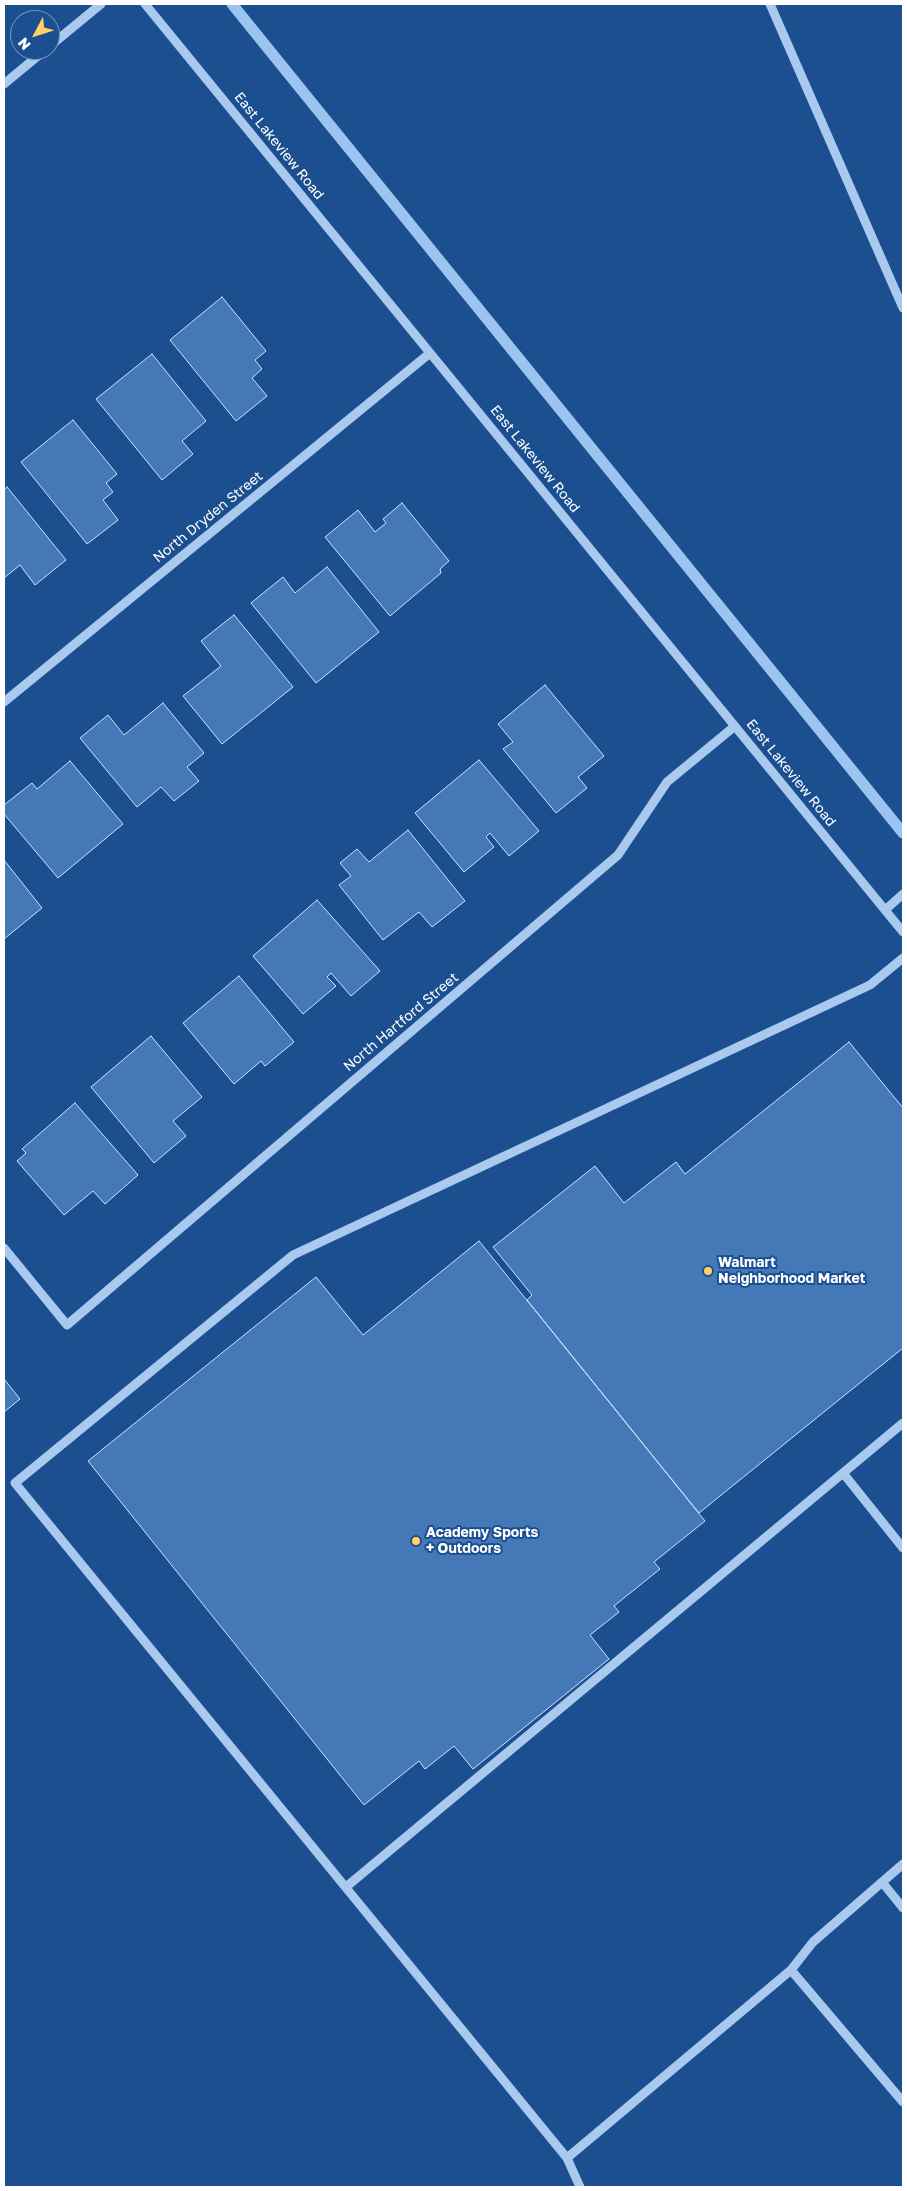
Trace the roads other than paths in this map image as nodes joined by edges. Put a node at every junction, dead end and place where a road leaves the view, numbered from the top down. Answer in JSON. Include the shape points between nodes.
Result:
{"nodes":[{"id":1,"x":101,"y":4,"type":"edge"},
{"id":2,"x":145,"y":4,"type":"edge"},
{"id":3,"x":770,"y":4,"type":"edge"},
{"id":4,"x":60,"y":38,"type":"edge"},
{"id":5,"x":33,"y":60,"type":"edge"},
{"id":6,"x":4,"y":84,"type":"edge"},
{"id":7,"x":903,"y":308,"type":"edge"},
{"id":8,"x":430,"y":353,"type":"junction"},
{"id":9,"x":4,"y":702,"type":"edge"},
{"id":10,"x":735,"y":726,"type":"junction"},
{"id":11,"x":903,"y":894,"type":"edge"},
{"id":12,"x":885,"y":910,"type":"junction"},
{"id":13,"x":903,"y":932,"type":"edge"},
{"id":14,"x":903,"y":958,"type":"edge"},
{"id":15,"x":4,"y":1248,"type":"edge"},
{"id":16,"x":903,"y":1423,"type":"edge"},
{"id":17,"x":843,"y":1473,"type":"junction"},
{"id":18,"x":903,"y":1548,"type":"edge"},
{"id":19,"x":903,"y":1864,"type":"edge"},
{"id":20,"x":882,"y":1882,"type":"junction"},
{"id":21,"x":346,"y":1887,"type":"junction"},
{"id":22,"x":903,"y":1908,"type":"edge"},
{"id":23,"x":791,"y":1970,"type":"junction"},
{"id":24,"x":903,"y":2102,"type":"edge"},
{"id":25,"x":567,"y":2158,"type":"junction"},
{"id":26,"x":580,"y":2187,"type":"edge"}],
"edges":[{"from":1,"to":4,"type":"street"},
{"from":2,"to":8,"type":"street","name":"East Lakeview Road"},
{"from":3,"to":7,"type":"street"},
{"from":5,"to":6,"type":"street"},
{"from":8,"to":9,"type":"street","name":"North Dryden Street"},
{"from":8,"to":10,"type":"street","name":"East Lakeview Road"},
{"from":10,"to":12,"type":"street","name":"East Lakeview Road"},
{"from":10,"to":15,"type":"street","name":"North Hartford Street","via":[[667,782],[618,855],[67,1325]]},
{"from":11,"to":12,"type":"street"},
{"from":12,"to":13,"type":"street","name":"East Lakeview Road"},
{"from":14,"to":21,"type":"street","via":[[870,985],[293,1255],[14,1483]]},
{"from":16,"to":17,"type":"street"},
{"from":17,"to":18,"type":"street"},
{"from":17,"to":21,"type":"street"},
{"from":19,"to":20,"type":"street"},
{"from":20,"to":22,"type":"street"},
{"from":20,"to":23,"type":"street","via":[[813,1942]]},
{"from":21,"to":25,"type":"street"},
{"from":23,"to":24,"type":"street"},
{"from":23,"to":25,"type":"street"},
{"from":25,"to":26,"type":"street"}]}
